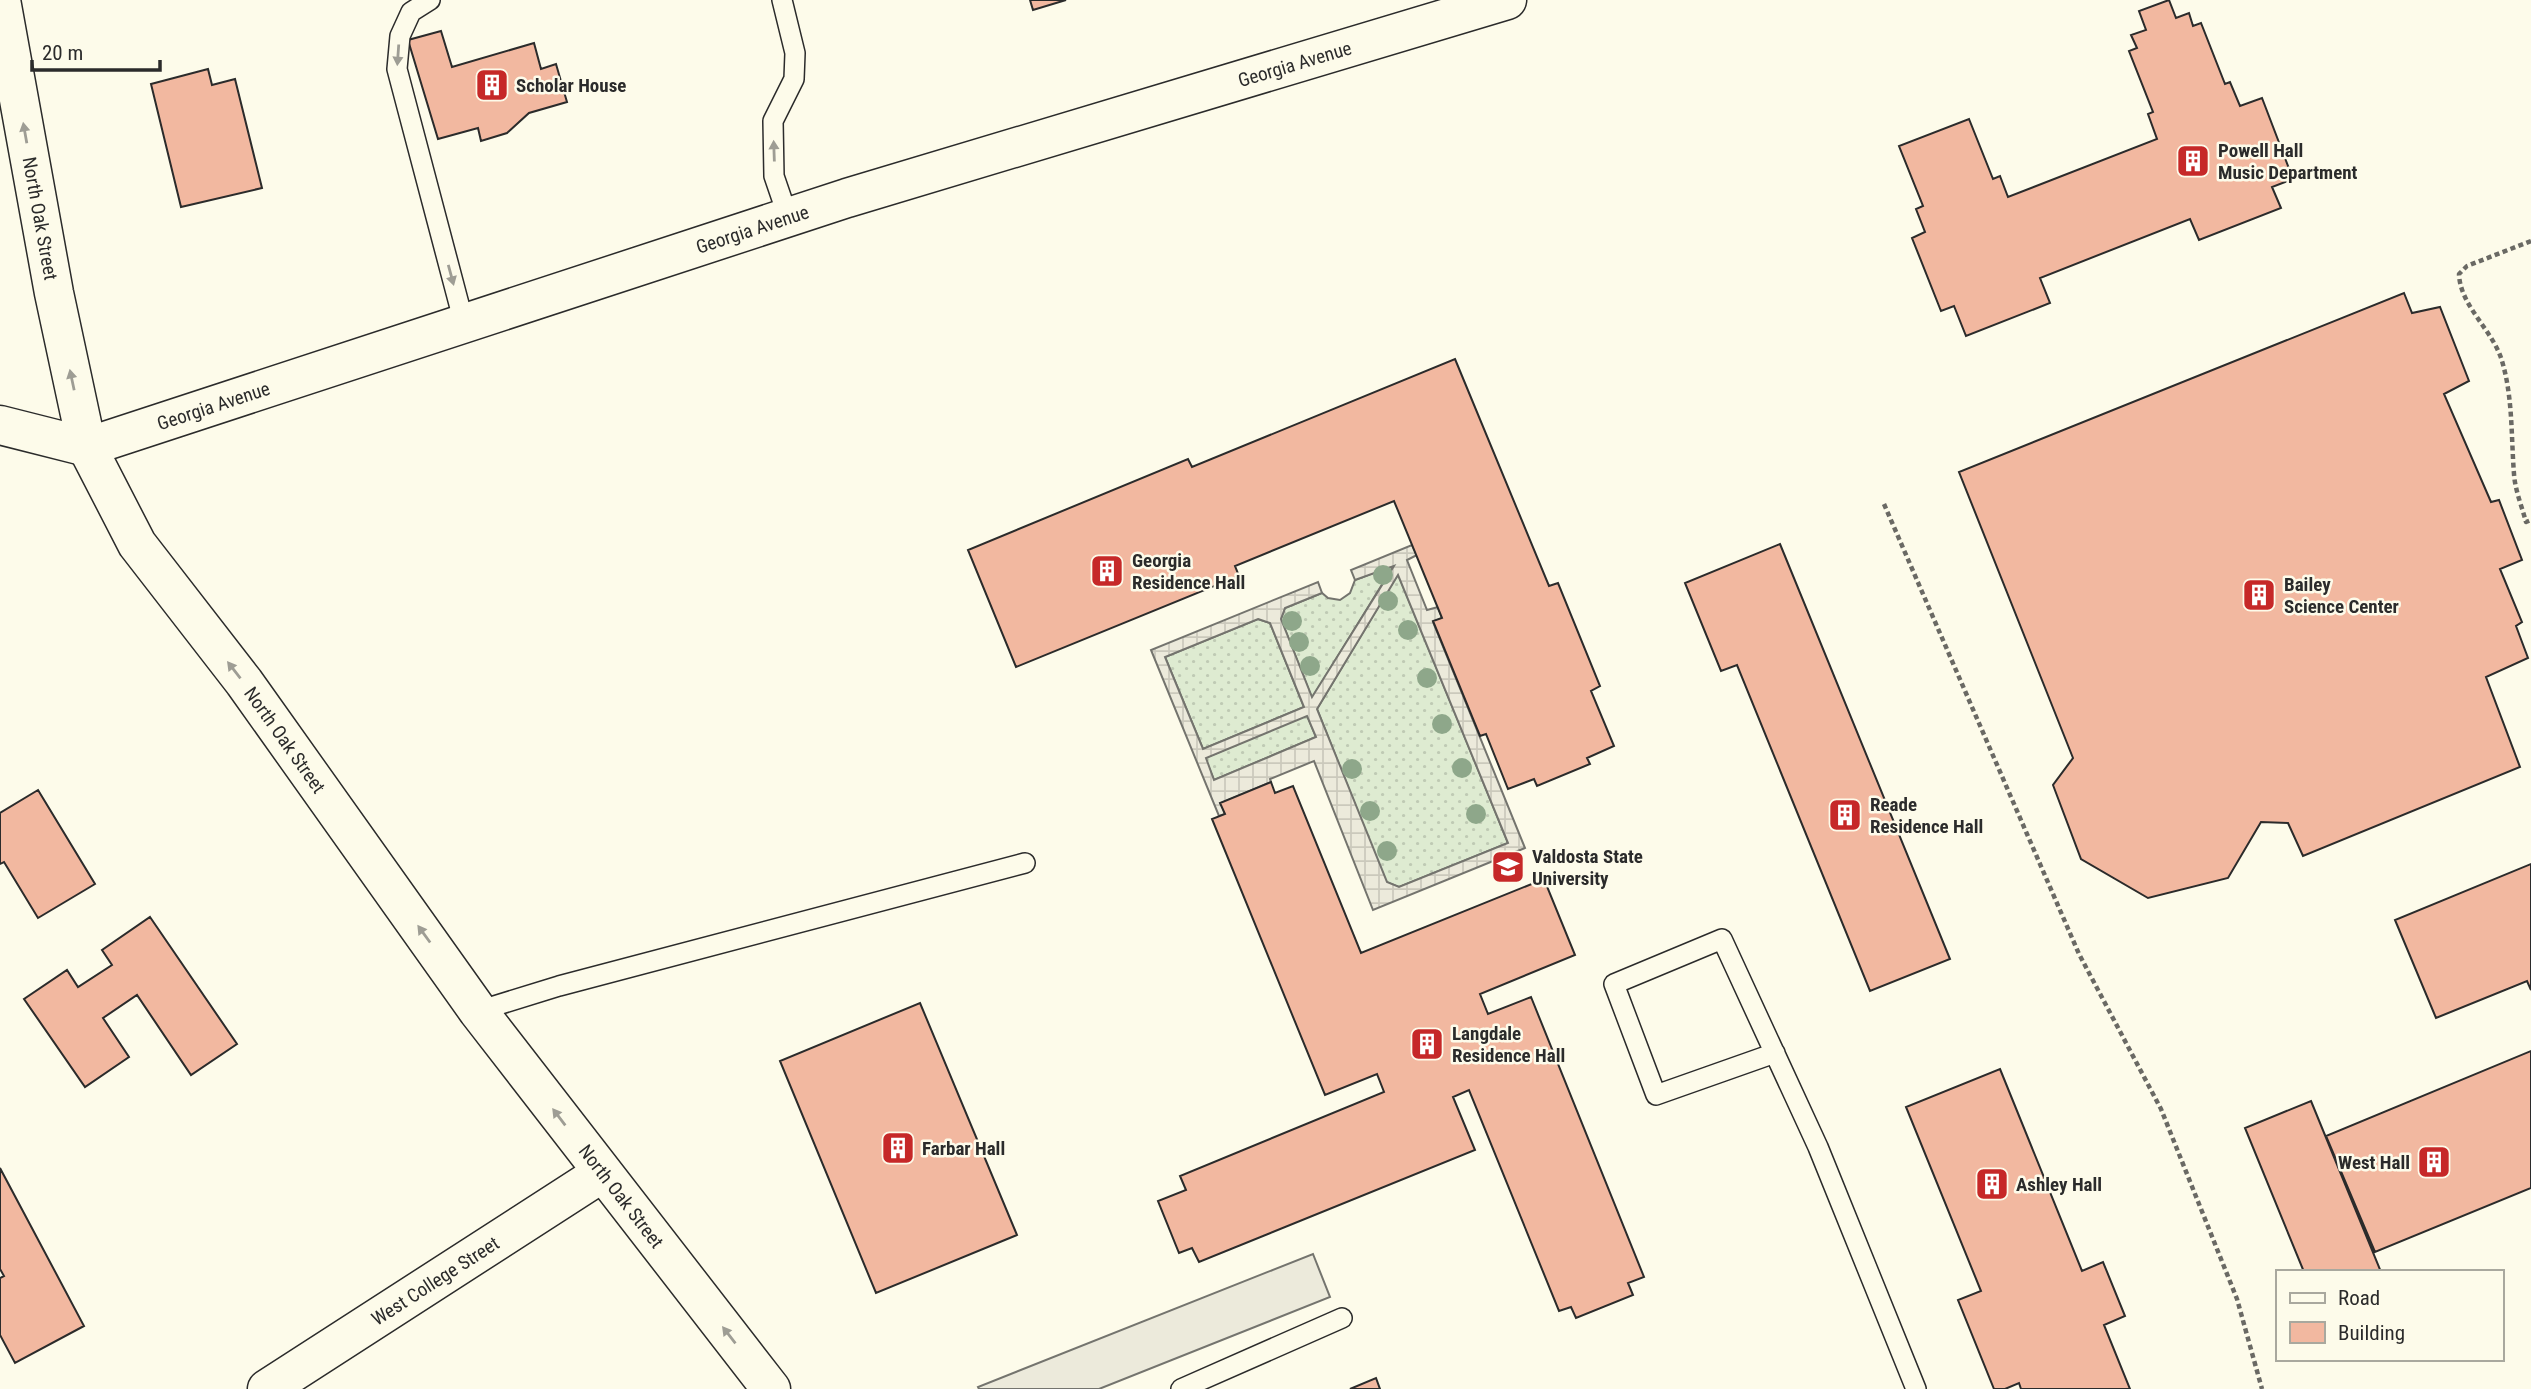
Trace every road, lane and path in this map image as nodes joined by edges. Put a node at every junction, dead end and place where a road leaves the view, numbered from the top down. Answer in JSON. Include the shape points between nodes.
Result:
{"nodes":[{"id":1,"x":1,"y":0,"type":"edge"},
{"id":2,"x":430,"y":0,"type":"edge"},
{"id":3,"x":782,"y":0,"type":"edge"},
{"id":4,"x":1507,"y":0,"type":"edge"},
{"id":5,"x":788,"y":217,"type":"junction"},
{"id":6,"x":2531,"y":241,"type":"edge"},
{"id":7,"x":464,"y":323,"type":"junction"},
{"id":8,"x":0,"y":425,"type":"edge"},
{"id":9,"x":87,"y":447,"type":"junction"},
{"id":10,"x":1884,"y":504,"type":"dead end"},
{"id":11,"x":2531,"y":520,"type":"edge"},
{"id":12,"x":1026,"y":863,"type":"dead end"},
{"id":13,"x":478,"y":1011,"type":"junction"},
{"id":14,"x":1775,"y":1054,"type":"junction"},
{"id":15,"x":602,"y":1173,"type":"junction"},
{"id":16,"x":1342,"y":1318,"type":"dead end"},
{"id":17,"x":267,"y":1389,"type":"edge"},
{"id":18,"x":771,"y":1389,"type":"edge"},
{"id":19,"x":1181,"y":1389,"type":"edge"},
{"id":20,"x":1916,"y":1389,"type":"edge"},
{"id":21,"x":2262,"y":1389,"type":"edge"}],
"edges":[{"from":9,"to":1,"type":"street","name":"North Oak Street","one_way":true},
{"from":2,"to":7,"type":"lane","one_way":true,"via":[[411,12],[400,36],[397,69]]},
{"from":5,"to":3,"type":"lane","one_way":true,"via":[[774,176],[773,121],[794,79],[795,52]]},
{"from":4,"to":5,"type":"street","name":"Georgia Avenue"},
{"from":5,"to":7,"type":"street","name":"Georgia Avenue"},
{"from":6,"to":11,"type":"path","via":[[2467,266],[2459,274],[2459,286],[2493,337],[2502,360],[2514,477],[2526,522]]},
{"from":7,"to":9,"type":"street","name":"Georgia Avenue"},
{"from":8,"to":9,"type":"street"},
{"from":13,"to":9,"type":"street","name":"North Oak Street","one_way":true,"via":[[244,682],[137,544]]},
{"from":10,"to":21,"type":"path","via":[[2079,954],[2161,1109],[2236,1299]]},
{"from":12,"to":13,"type":"lane"},
{"from":15,"to":13,"type":"street","name":"North Oak Street","one_way":true},
{"from":14,"to":14,"type":"lane","via":[[1656,1095],[1614,984],[1722,939]]},
{"from":14,"to":20,"type":"lane","via":[[1818,1147]]},
{"from":15,"to":17,"type":"street","name":"West College Street"},
{"from":18,"to":15,"type":"street","name":"North Oak Street","one_way":true},
{"from":16,"to":19,"type":"lane"}]}
